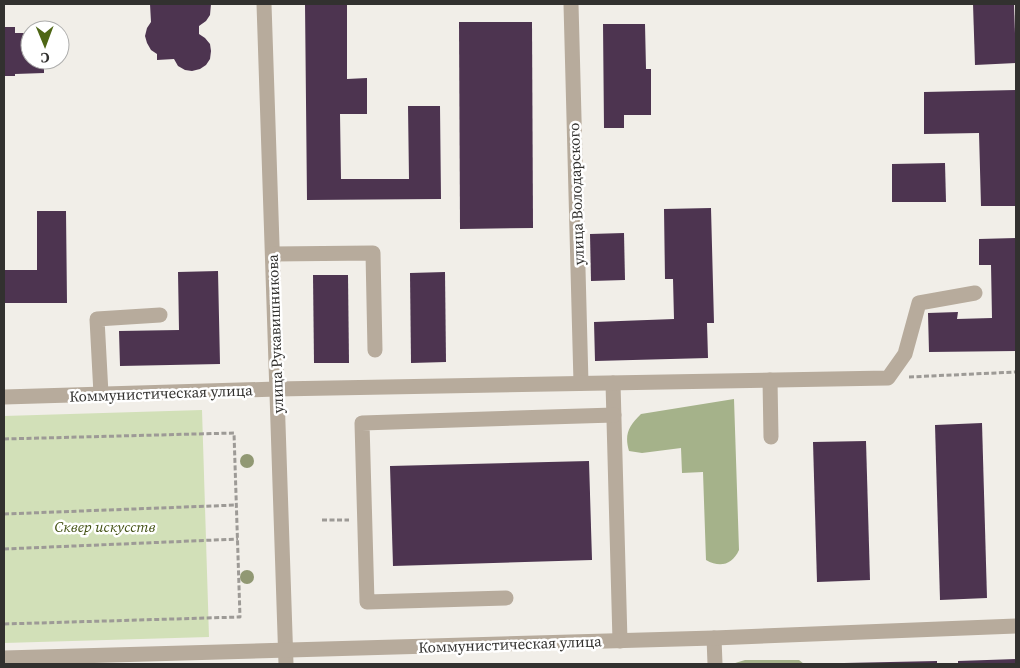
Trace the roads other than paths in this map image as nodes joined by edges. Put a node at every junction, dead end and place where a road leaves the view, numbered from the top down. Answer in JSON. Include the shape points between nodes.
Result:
{"nodes":[{"id":1,"x":264,"y":4,"type":"edge"},
{"id":2,"x":571,"y":4,"type":"edge"},
{"id":3,"x":272,"y":254,"type":"junction"},
{"id":4,"x":975,"y":293,"type":"dead end"},
{"id":5,"x":160,"y":315,"type":"dead end"},
{"id":6,"x":375,"y":350,"type":"dead end"},
{"id":7,"x":770,"y":380,"type":"junction"},
{"id":8,"x":581,"y":383,"type":"junction"},
{"id":9,"x":613,"y":383,"type":"junction"},
{"id":10,"x":277,"y":389,"type":"junction"},
{"id":11,"x":101,"y":394,"type":"junction"},
{"id":12,"x":4,"y":397,"type":"edge"},
{"id":13,"x":614,"y":415,"type":"junction"},
{"id":14,"x":771,"y":437,"type":"dead end"},
{"id":15,"x":506,"y":598,"type":"dead end"},
{"id":16,"x":1016,"y":626,"type":"edge"},
{"id":17,"x":714,"y":638,"type":"junction"},
{"id":18,"x":620,"y":641,"type":"junction"},
{"id":19,"x":286,"y":657,"type":"edge"},
{"id":20,"x":4,"y":658,"type":"edge"},
{"id":21,"x":715,"y":664,"type":"edge"}],
"edges":[{"from":1,"to":3,"type":"street","name":"улица Рукавишникова"},
{"from":2,"to":8,"type":"street","name":"улица Володарского"},
{"from":3,"to":6,"type":"street","via":[[373,253]]},
{"from":3,"to":10,"type":"street","name":"улица Рукавишникова"},
{"from":4,"to":7,"type":"street","name":"Коммунистическая улица","via":[[919,303],[906,354],[888,378]]},
{"from":5,"to":11,"type":"street","via":[[97,319]]},
{"from":7,"to":9,"type":"street","name":"Коммунистическая улица"},
{"from":7,"to":14,"type":"street"},
{"from":8,"to":9,"type":"street","name":"Коммунистическая улица"},
{"from":8,"to":10,"type":"street","name":"Коммунистическая улица"},
{"from":9,"to":13,"type":"street"},
{"from":10,"to":11,"type":"street","name":"Коммунистическая улица"},
{"from":10,"to":19,"type":"street","name":"улица Рукавишникова"},
{"from":11,"to":12,"type":"street","name":"Коммунистическая улица"},
{"from":13,"to":15,"type":"street","via":[[362,423],[367,602]]},
{"from":13,"to":18,"type":"street"},
{"from":16,"to":17,"type":"street","name":"Коммунистическая улица"},
{"from":17,"to":18,"type":"street","name":"Коммунистическая улица"},
{"from":17,"to":21,"type":"street"},
{"from":18,"to":19,"type":"street","name":"Коммунистическая улица"},
{"from":19,"to":20,"type":"street","name":"Коммунистическая улица"}]}
